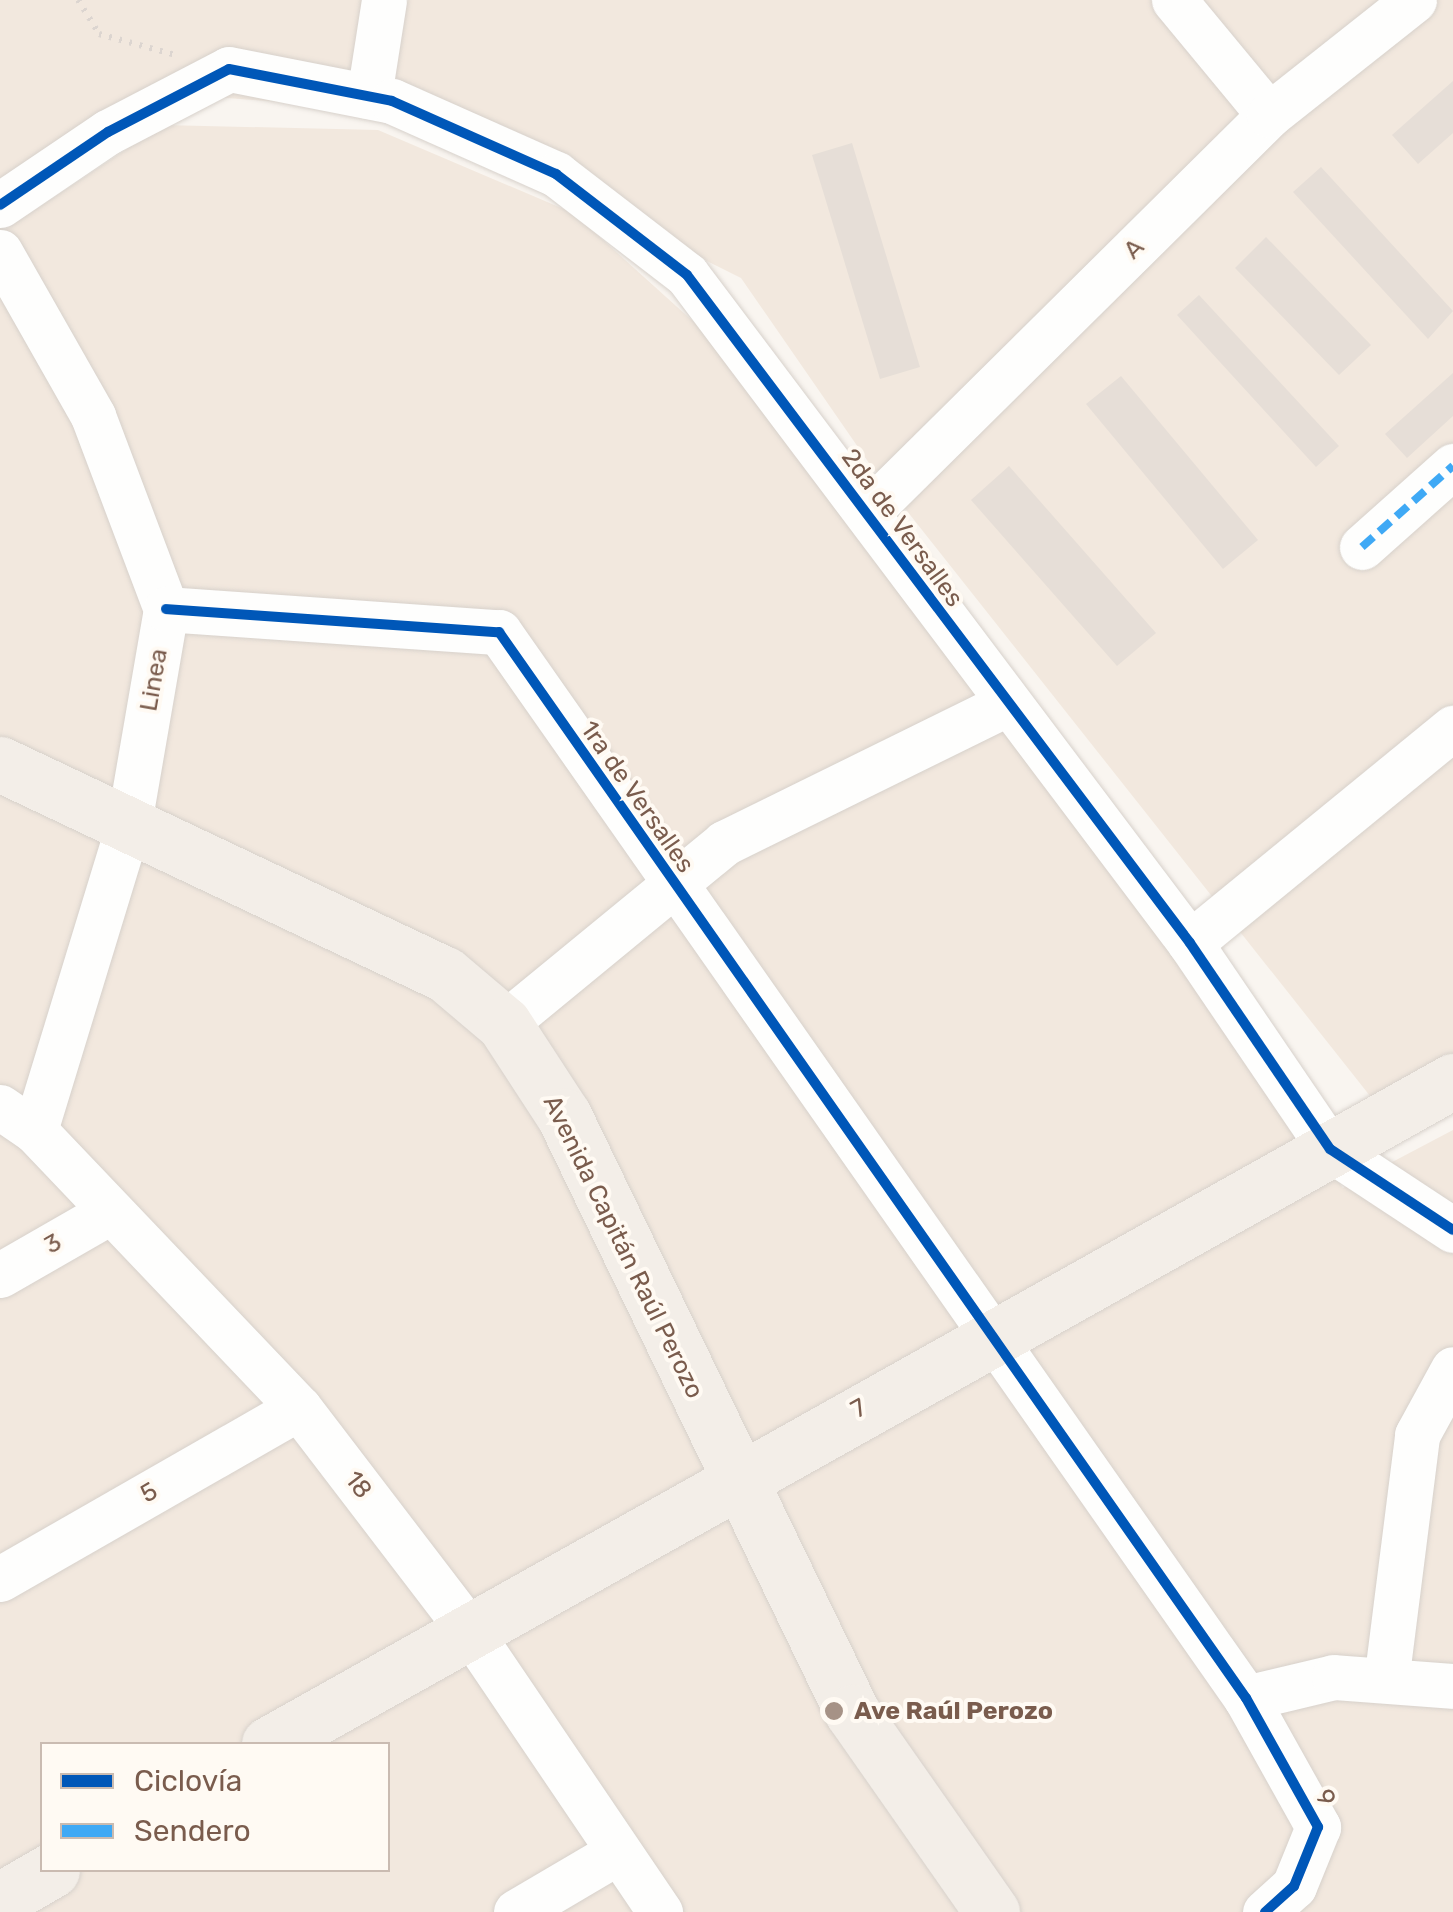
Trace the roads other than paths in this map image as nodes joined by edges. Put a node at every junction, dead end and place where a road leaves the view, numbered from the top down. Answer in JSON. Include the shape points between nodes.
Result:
{"nodes":[{"id":1,"x":384,"y":0,"type":"edge"},
{"id":2,"x":1174,"y":0,"type":"edge"},
{"id":3,"x":1414,"y":0,"type":"edge"},
{"id":4,"x":369,"y":96,"type":"junction"},
{"id":5,"x":1269,"y":115,"type":"junction"},
{"id":6,"x":0,"y":205,"type":"edge"},
{"id":7,"x":0,"y":252,"type":"edge"},
{"id":8,"x":1453,"y":466,"type":"edge"},
{"id":9,"x":866,"y":513,"type":"junction"},
{"id":10,"x":1362,"y":547,"type":"dead end"},
{"id":11,"x":166,"y":610,"type":"junction"},
{"id":12,"x":1006,"y":704,"type":"junction"},
{"id":13,"x":1453,"y":728,"type":"edge"},
{"id":14,"x":0,"y":764,"type":"edge"},
{"id":15,"x":129,"y":823,"type":"junction"},
{"id":16,"x":674,"y":886,"type":"junction"},
{"id":17,"x":1190,"y":942,"type":"junction"},
{"id":18,"x":504,"y":1024,"type":"junction"},
{"id":19,"x":1453,"y":1082,"type":"edge"},
{"id":20,"x":18,"y":1119,"type":"edge"},
{"id":21,"x":1330,"y":1149,"type":"junction"},
{"id":22,"x":106,"y":1214,"type":"junction"},
{"id":23,"x":1453,"y":1230,"type":"edge"},
{"id":24,"x":0,"y":1275,"type":"edge"},
{"id":25,"x":986,"y":1340,"type":"junction"},
{"id":26,"x":1453,"y":1369,"type":"edge"},
{"id":27,"x":299,"y":1408,"type":"junction"},
{"id":28,"x":734,"y":1478,"type":"junction"},
{"id":29,"x":0,"y":1578,"type":"edge"},
{"id":30,"x":469,"y":1630,"type":"junction"},
{"id":31,"x":1387,"y":1674,"type":"junction"},
{"id":32,"x":1453,"y":1686,"type":"edge"},
{"id":33,"x":1246,"y":1698,"type":"junction"},
{"id":34,"x":273,"y":1742,"type":"edge"},
{"id":35,"x":616,"y":1853,"type":"junction"},
{"id":36,"x":49,"y":1872,"type":"edge"},
{"id":37,"x":0,"y":1900,"type":"edge"},
{"id":38,"x":988,"y":1911,"type":"edge"},
{"id":39,"x":516,"y":1912,"type":"edge"},
{"id":40,"x":660,"y":1912,"type":"edge"},
{"id":41,"x":1264,"y":1912,"type":"edge"}],
"edges":[{"from":1,"to":4,"type":"street"},
{"from":2,"to":5,"type":"street"},
{"from":3,"to":5,"type":"street","name":"A"},
{"from":4,"to":6,"type":"street","name":"2da de Versalles","via":[[229,69],[108,132]]},
{"from":4,"to":9,"type":"street","name":"2da de Versalles","via":[[556,174],[687,275]]},
{"from":5,"to":9,"type":"street","name":"A"},
{"from":7,"to":11,"type":"street","via":[[94,416]]},
{"from":8,"to":10,"type":"street"},
{"from":9,"to":12,"type":"street","name":"2da de Versalles"},
{"from":11,"to":15,"type":"street","name":"Linea"},
{"from":11,"to":16,"type":"street","name":"1ra de Versalles","via":[[499,632]]},
{"from":12,"to":16,"type":"street","via":[[724,842]]},
{"from":12,"to":17,"type":"street","name":"2da de Versalles"},
{"from":13,"to":17,"type":"street"},
{"from":14,"to":15,"type":"main road","name":"Avenida Capitán Raúl Perozo"},
{"from":15,"to":18,"type":"main road","name":"Avenida Capitán Raúl Perozo","via":[[444,974]]},
{"from":15,"to":20,"type":"street","name":"Linea"},
{"from":16,"to":18,"type":"street"},
{"from":16,"to":25,"type":"street","name":"1ra de Versalles"},
{"from":17,"to":21,"type":"street","name":"2da de Versalles"},
{"from":18,"to":28,"type":"main road","name":"Avenida Capitán Raúl Perozo","via":[[564,1116]]},
{"from":19,"to":21,"type":"main road","name":"7"},
{"from":20,"to":22,"type":"street","name":"18"},
{"from":21,"to":23,"type":"street","name":"2da de Versalles"},
{"from":21,"to":25,"type":"main road","name":"7"},
{"from":22,"to":24,"type":"street","name":"3"},
{"from":22,"to":27,"type":"street","name":"18"},
{"from":25,"to":28,"type":"main road","name":"7"},
{"from":25,"to":33,"type":"street","name":"1ra de Versalles"},
{"from":26,"to":31,"type":"street","via":[[1417,1435]]},
{"from":27,"to":29,"type":"street","name":"5"},
{"from":27,"to":30,"type":"street","name":"18"},
{"from":28,"to":30,"type":"main road","name":"7"},
{"from":28,"to":38,"type":"main road","name":"Avenida Capitán Raúl Perozo","via":[[852,1712]]},
{"from":30,"to":34,"type":"main road","name":"7"},
{"from":30,"to":35,"type":"street","name":"18"},
{"from":31,"to":32,"type":"street"},
{"from":31,"to":33,"type":"street"},
{"from":33,"to":41,"type":"street","name":"9","via":[[1318,1828],[1294,1886]]},
{"from":35,"to":39,"type":"street"},
{"from":35,"to":40,"type":"street","name":"18"},
{"from":36,"to":37,"type":"main road"}]}
